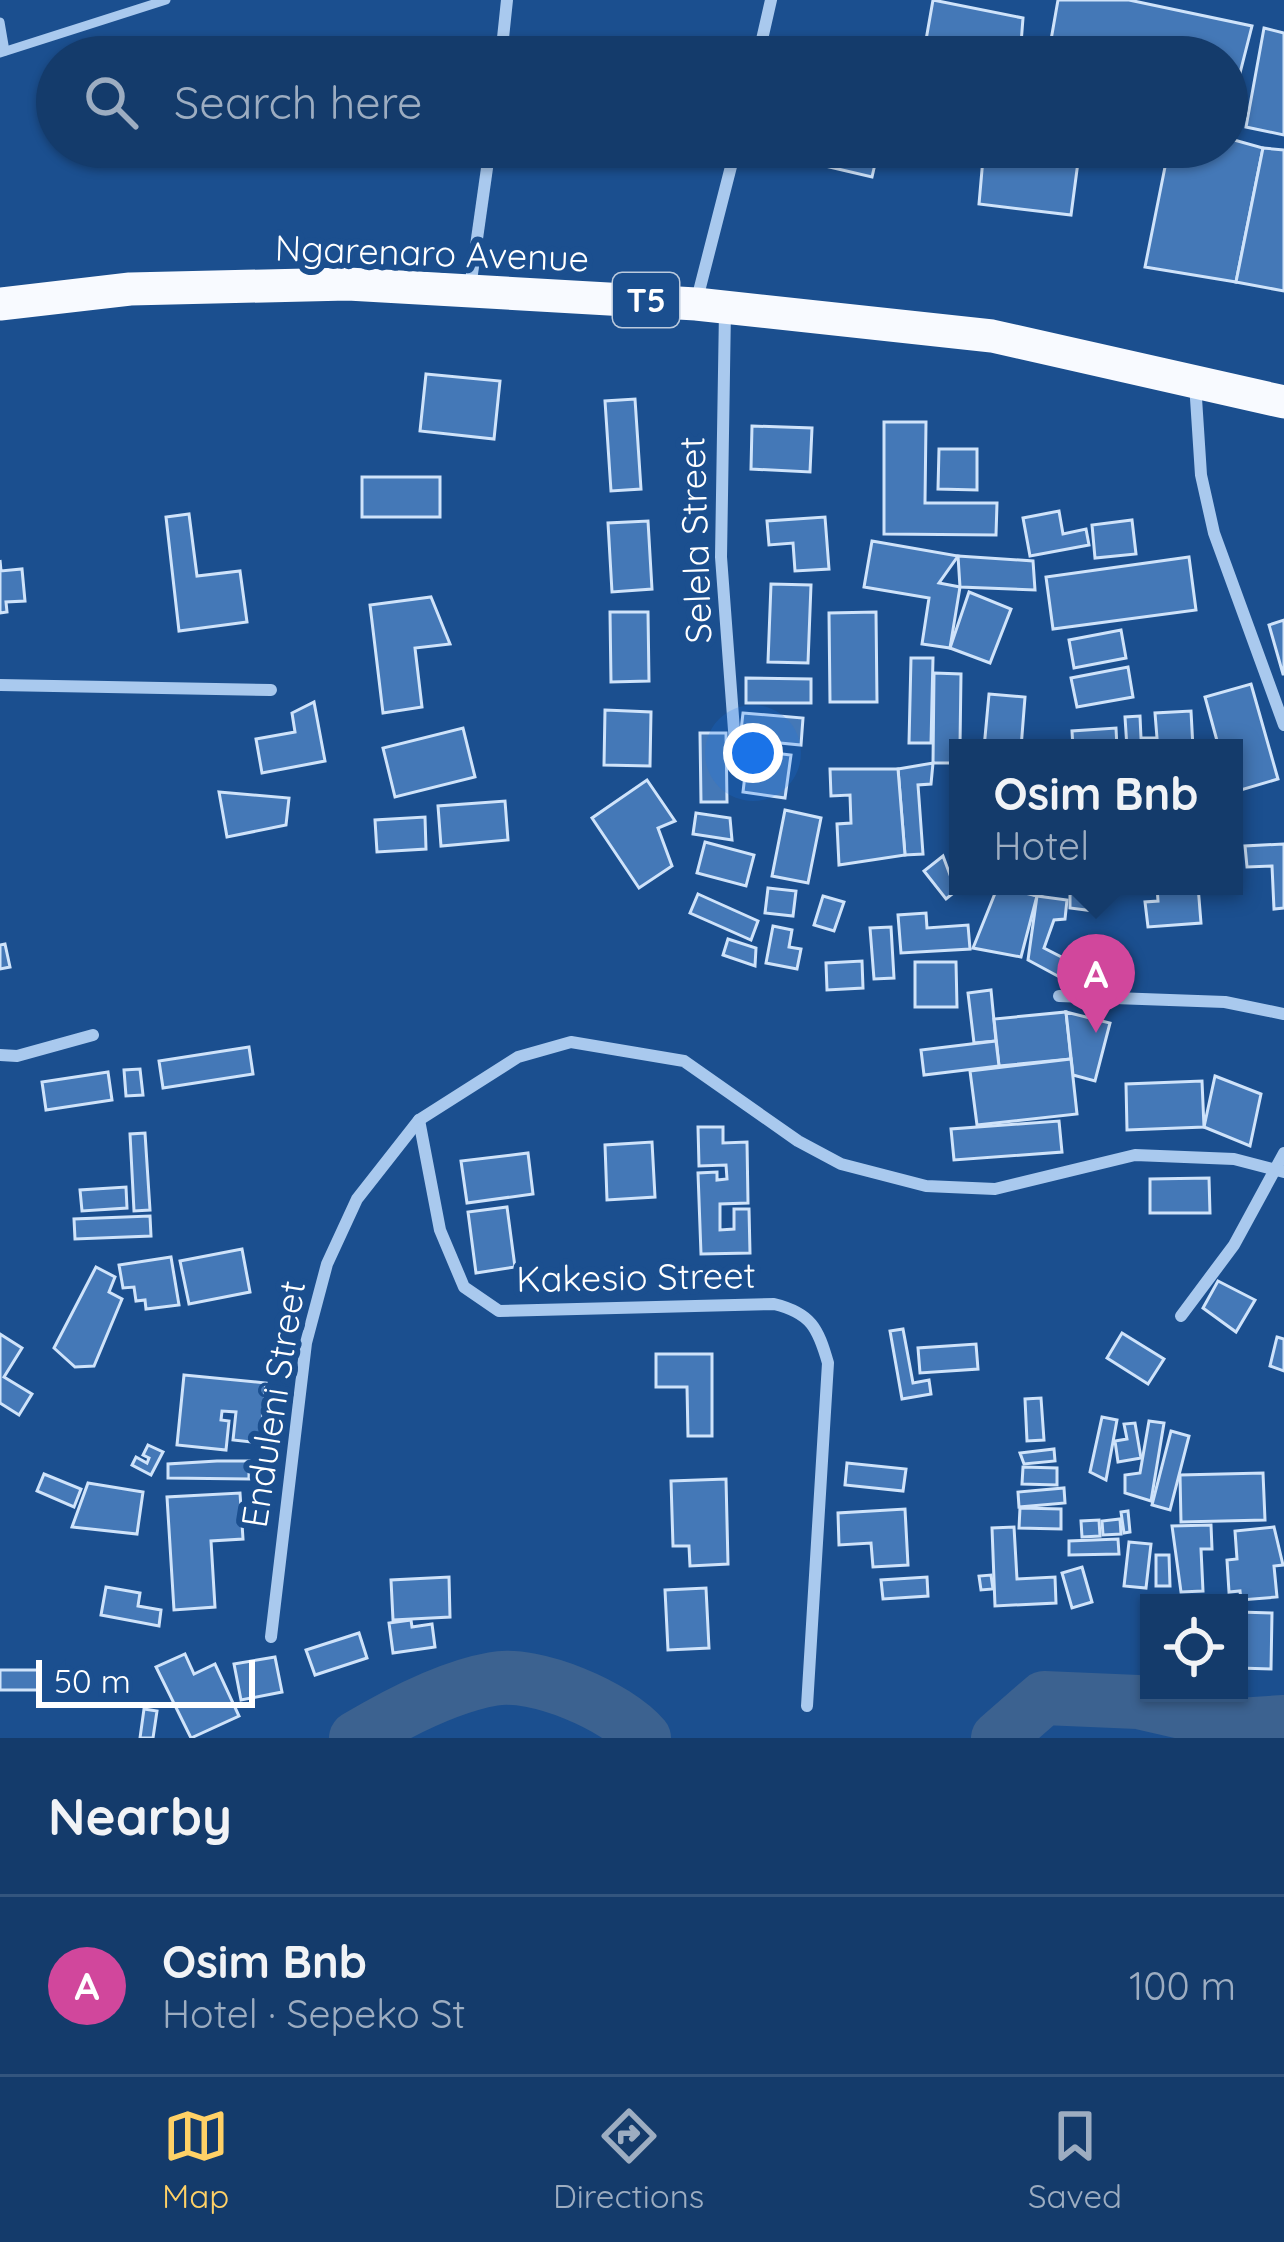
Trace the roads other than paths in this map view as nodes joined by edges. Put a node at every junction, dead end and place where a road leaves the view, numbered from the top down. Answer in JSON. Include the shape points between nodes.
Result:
{"nodes":[{"id":1,"x":166,"y":0,"type":"edge"},
{"id":2,"x":507,"y":0,"type":"edge"},
{"id":3,"x":771,"y":0,"type":"edge"},
{"id":4,"x":0,"y":22,"type":"edge"},
{"id":5,"x":53,"y":36,"type":"edge"},
{"id":6,"x":503,"y":36,"type":"edge"},
{"id":7,"x":763,"y":36,"type":"edge"},
{"id":8,"x":36,"y":41,"type":"edge"},
{"id":9,"x":3,"y":52,"type":"edge"},
{"id":10,"x":487,"y":168,"type":"edge"},
{"id":11,"x":733,"y":168,"type":"edge"},
{"id":12,"x":470,"y":289,"type":"junction"},
{"id":13,"x":0,"y":304,"type":"edge"},
{"id":14,"x":711,"y":306,"type":"junction"},
{"id":15,"x":1195,"y":382,"type":"junction"},
{"id":16,"x":1284,"y":402,"type":"edge"},
{"id":17,"x":0,"y":685,"type":"edge"},
{"id":18,"x":271,"y":690,"type":"dead end"},
{"id":19,"x":1284,"y":725,"type":"edge"},
{"id":20,"x":737,"y":770,"type":"dead end"},
{"id":21,"x":1060,"y":996,"type":"dead end"},
{"id":22,"x":1284,"y":1014,"type":"edge"},
{"id":23,"x":93,"y":1035,"type":"dead end"},
{"id":24,"x":0,"y":1055,"type":"edge"},
{"id":25,"x":419,"y":1120,"type":"junction"},
{"id":26,"x":1282,"y":1164,"type":"edge"},
{"id":27,"x":1181,"y":1316,"type":"dead end"},
{"id":28,"x":271,"y":1637,"type":"dead end"},
{"id":29,"x":807,"y":1706,"type":"dead end"}],
"edges":[{"from":1,"to":5,"type":"lane"},
{"from":2,"to":6,"type":"street"},
{"from":3,"to":7,"type":"street"},
{"from":4,"to":9,"type":"lane"},
{"from":8,"to":9,"type":"lane"},
{"from":10,"to":12,"type":"street"},
{"from":11,"to":14,"type":"street","name":"Selela Street"},
{"from":12,"to":13,"type":"highway","name":"Ngarenaro Avenue","number":"T5","via":[[130,289]]},
{"from":12,"to":14,"type":"highway","name":"Ngarenaro Avenue","number":"T5"},
{"from":14,"to":15,"type":"highway","name":"Ngarenaro Avenue","number":"T5","via":[[992,335]]},
{"from":14,"to":20,"type":"street","name":"Selela Street"},
{"from":15,"to":16,"type":"highway","name":"Ngarenaro Avenue","number":"T5"},
{"from":15,"to":19,"type":"street","via":[[1214,533]]},
{"from":17,"to":18,"type":"street"},
{"from":21,"to":22,"type":"street","via":[[1225,1002]]},
{"from":23,"to":24,"type":"street"},
{"from":25,"to":26,"type":"street","name":"Enduleni Street","via":[[518,1057],[571,1042],[684,1061],[798,1142],[926,1186],[995,1189],[1135,1155]]},
{"from":25,"to":28,"type":"street","name":"Enduleni Street","via":[[357,1199],[327,1264],[307,1343]]},
{"from":25,"to":29,"type":"street","name":"Kakesio Street","via":[[440,1230],[464,1287],[499,1311],[774,1304],[817,1326],[828,1364]]},
{"from":26,"to":27,"type":"street"}]}
